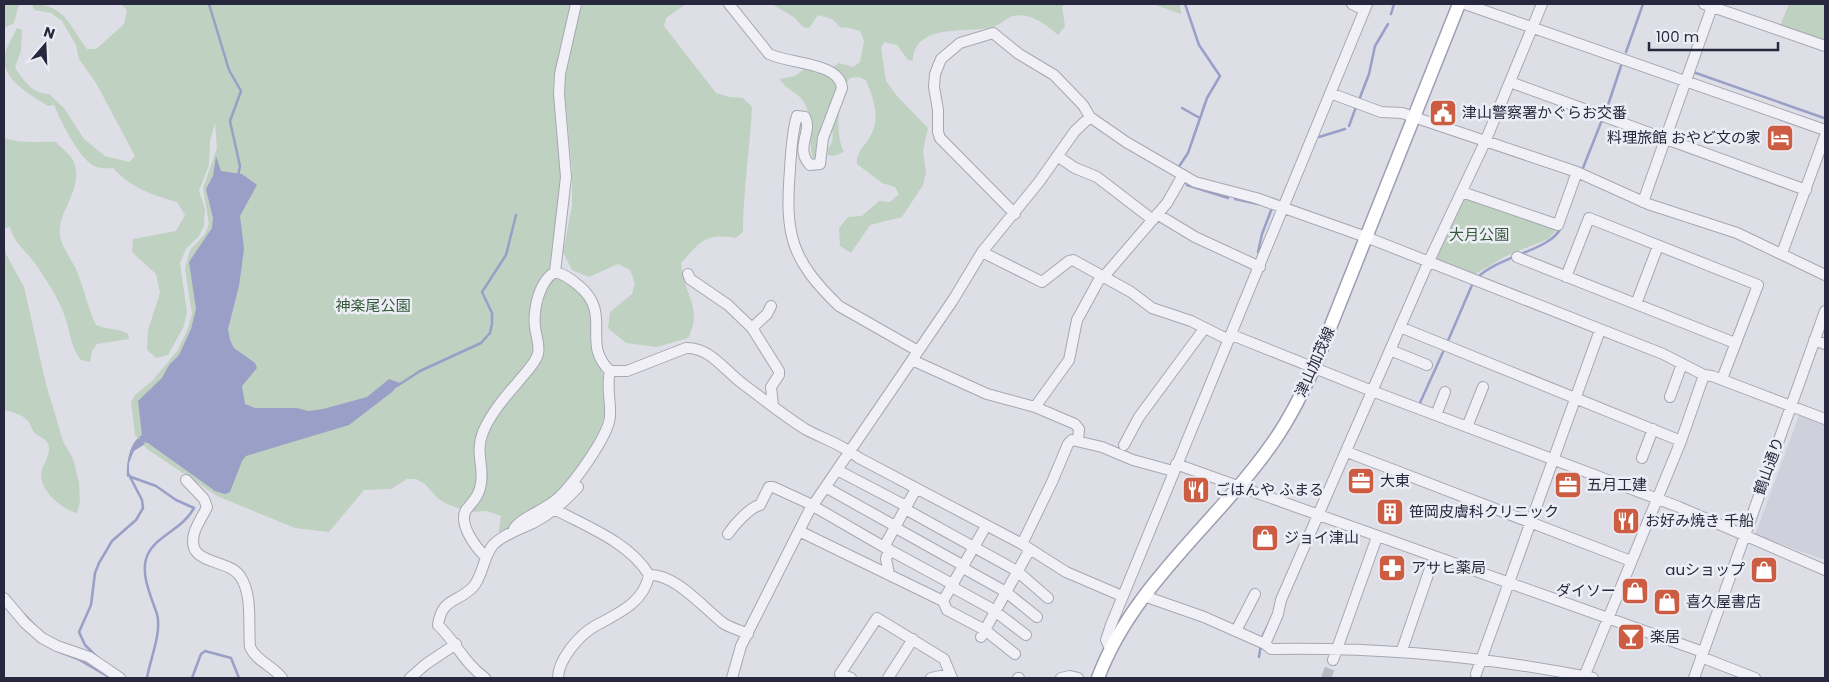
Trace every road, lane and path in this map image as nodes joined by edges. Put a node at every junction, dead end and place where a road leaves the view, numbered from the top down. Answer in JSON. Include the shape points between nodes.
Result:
{"nodes":[{"id":1,"x":576,"y":4,"type":"edge"},
{"id":2,"x":729,"y":4,"type":"edge"},
{"id":3,"x":1352,"y":4,"type":"edge"},
{"id":4,"x":1459,"y":4,"type":"edge"},
{"id":5,"x":1465,"y":4,"type":"edge"},
{"id":6,"x":1542,"y":4,"type":"edge"},
{"id":7,"x":1709,"y":5,"type":"edge"},
{"id":8,"x":1365,"y":7,"type":"edge"},
{"id":9,"x":1532,"y":28,"type":"junction"},
{"id":10,"x":1825,"y":46,"type":"edge"},
{"id":11,"x":1686,"y":80,"type":"junction"},
{"id":12,"x":1510,"y":82,"type":"junction"},
{"id":13,"x":1330,"y":93,"type":"junction"},
{"id":14,"x":1090,"y":117,"type":"junction"},
{"id":15,"x":1413,"y":117,"type":"junction"},
{"id":16,"x":1825,"y":130,"type":"edge"},
{"id":17,"x":1825,"y":136,"type":"edge"},
{"id":18,"x":1665,"y":139,"type":"junction"},
{"id":19,"x":1485,"y":142,"type":"junction"},
{"id":20,"x":1058,"y":156,"type":"junction"},
{"id":21,"x":1577,"y":172,"type":"junction"},
{"id":22,"x":1183,"y":176,"type":"junction"},
{"id":23,"x":1806,"y":190,"type":"junction"},
{"id":24,"x":1462,"y":192,"type":"junction"},
{"id":25,"x":1643,"y":202,"type":"junction"},
{"id":26,"x":1283,"y":208,"type":"junction"},
{"id":27,"x":1015,"y":214,"type":"junction"},
{"id":28,"x":1155,"y":217,"type":"junction"},
{"id":29,"x":1366,"y":237,"type":"junction"},
{"id":30,"x":1658,"y":246,"type":"junction"},
{"id":31,"x":982,"y":252,"type":"junction"},
{"id":32,"x":1782,"y":253,"type":"junction"},
{"id":33,"x":1517,"y":257,"type":"dead end"},
{"id":34,"x":1428,"y":263,"type":"junction"},
{"id":35,"x":1260,"y":267,"type":"junction"},
{"id":36,"x":555,"y":272,"type":"junction"},
{"id":37,"x":688,"y":274,"type":"dead end"},
{"id":38,"x":1825,"y":275,"type":"edge"},
{"id":39,"x":1103,"y":276,"type":"junction"},
{"id":40,"x":1566,"y":277,"type":"junction"},
{"id":41,"x":1636,"y":304,"type":"junction"},
{"id":42,"x":771,"y":306,"type":"dead end"},
{"id":43,"x":1825,"y":311,"type":"edge"},
{"id":44,"x":1400,"y":326,"type":"junction"},
{"id":45,"x":752,"y":328,"type":"junction"},
{"id":46,"x":1204,"y":329,"type":"junction"},
{"id":47,"x":1600,"y":330,"type":"junction"},
{"id":48,"x":1230,"y":337,"type":"junction"},
{"id":49,"x":1814,"y":340,"type":"junction"},
{"id":50,"x":1735,"y":343,"type":"junction"},
{"id":51,"x":1825,"y":344,"type":"edge"},
{"id":52,"x":1390,"y":350,"type":"junction"},
{"id":53,"x":915,"y":356,"type":"junction"},
{"id":54,"x":1427,"y":364,"type":"dead end"},
{"id":55,"x":1682,"y":364,"type":"junction"},
{"id":56,"x":1314,"y":368,"type":"junction"},
{"id":57,"x":610,"y":371,"type":"junction"},
{"id":58,"x":1704,"y":375,"type":"junction"},
{"id":59,"x":1722,"y":379,"type":"junction"},
{"id":60,"x":1483,"y":387,"type":"dead end"},
{"id":61,"x":1372,"y":391,"type":"junction"},
{"id":62,"x":1445,"y":392,"type":"dead end"},
{"id":63,"x":1670,"y":397,"type":"dead end"},
{"id":64,"x":1575,"y":398,"type":"junction"},
{"id":65,"x":1791,"y":405,"type":"junction"},
{"id":66,"x":773,"y":406,"type":"junction"},
{"id":67,"x":1035,"y":407,"type":"junction"},
{"id":68,"x":1436,"y":415,"type":"junction"},
{"id":69,"x":1825,"y":418,"type":"edge"},
{"id":70,"x":1467,"y":427,"type":"junction"},
{"id":71,"x":1653,"y":429,"type":"junction"},
{"id":72,"x":1078,"y":441,"type":"junction"},
{"id":73,"x":1681,"y":441,"type":"junction"},
{"id":74,"x":1124,"y":444,"type":"dead end"},
{"id":75,"x":852,"y":452,"type":"junction"},
{"id":76,"x":1347,"y":452,"type":"junction"},
{"id":77,"x":1642,"y":458,"type":"dead end"},
{"id":78,"x":1554,"y":460,"type":"junction"},
{"id":79,"x":1174,"y":468,"type":"junction"},
{"id":80,"x":839,"y":471,"type":"junction"},
{"id":81,"x":186,"y":480,"type":"dead end"},
{"id":82,"x":578,"y":487,"type":"dead end"},
{"id":83,"x":1236,"y":487,"type":"junction"},
{"id":84,"x":826,"y":488,"type":"junction"},
{"id":85,"x":916,"y":489,"type":"junction"},
{"id":86,"x":1658,"y":498,"type":"junction"},
{"id":87,"x":812,"y":506,"type":"junction"},
{"id":88,"x":905,"y":507,"type":"junction"},
{"id":89,"x":556,"y":510,"type":"junction"},
{"id":90,"x":1319,"y":516,"type":"junction"},
{"id":91,"x":1531,"y":522,"type":"junction"},
{"id":92,"x":895,"y":526,"type":"junction"},
{"id":93,"x":986,"y":526,"type":"junction"},
{"id":94,"x":513,"y":531,"type":"junction"},
{"id":95,"x":799,"y":531,"type":"junction"},
{"id":96,"x":728,"y":534,"type":"dead end"},
{"id":97,"x":1744,"y":535,"type":"junction"},
{"id":98,"x":1377,"y":537,"type":"junction"},
{"id":99,"x":975,"y":547,"type":"junction"},
{"id":100,"x":1026,"y":547,"type":"junction"},
{"id":101,"x":886,"y":548,"type":"junction"},
{"id":102,"x":486,"y":557,"type":"junction"},
{"id":103,"x":1434,"y":557,"type":"junction"},
{"id":104,"x":1632,"y":561,"type":"junction"},
{"id":105,"x":964,"y":567,"type":"junction"},
{"id":106,"x":1825,"y":570,"type":"edge"},
{"id":107,"x":1017,"y":572,"type":"junction"},
{"id":108,"x":888,"y":574,"type":"junction"},
{"id":109,"x":648,"y":575,"type":"junction"},
{"id":110,"x":1508,"y":583,"type":"junction"},
{"id":111,"x":953,"y":586,"type":"junction"},
{"id":112,"x":1006,"y":592,"type":"junction"},
{"id":113,"x":1255,"y":594,"type":"dead end"},
{"id":114,"x":1122,"y":596,"type":"junction"},
{"id":115,"x":1144,"y":596,"type":"junction"},
{"id":116,"x":4,"y":598,"type":"edge"},
{"id":117,"x":1048,"y":598,"type":"dead end"},
{"id":118,"x":943,"y":601,"type":"junction"},
{"id":119,"x":995,"y":611,"type":"junction"},
{"id":120,"x":1037,"y":617,"type":"dead end"},
{"id":121,"x":1608,"y":619,"type":"junction"},
{"id":122,"x":1236,"y":631,"type":"junction"},
{"id":123,"x":748,"y":634,"type":"junction"},
{"id":124,"x":983,"y":634,"type":"junction"},
{"id":125,"x":1026,"y":635,"type":"dead end"},
{"id":126,"x":913,"y":639,"type":"junction"},
{"id":127,"x":456,"y":644,"type":"junction"},
{"id":128,"x":1264,"y":644,"type":"junction"},
{"id":129,"x":1338,"y":648,"type":"junction"},
{"id":130,"x":1111,"y":650,"type":"junction"},
{"id":131,"x":1402,"y":650,"type":"junction"},
{"id":132,"x":1015,"y":654,"type":"dead end"},
{"id":133,"x":1702,"y":655,"type":"junction"},
{"id":134,"x":1332,"y":660,"type":"tunnel mouth"},
{"id":135,"x":1481,"y":661,"type":"junction"},
{"id":136,"x":1476,"y":674,"type":"dead end"},
{"id":137,"x":951,"y":676,"type":"edge"},
{"id":138,"x":1588,"y":677,"type":"edge"},
{"id":139,"x":120,"y":678,"type":"edge"},
{"id":140,"x":282,"y":678,"type":"edge"},
{"id":141,"x":410,"y":678,"type":"edge"},
{"id":142,"x":485,"y":678,"type":"edge"},
{"id":143,"x":558,"y":678,"type":"edge"},
{"id":144,"x":732,"y":678,"type":"edge"},
{"id":145,"x":850,"y":678,"type":"edge"},
{"id":146,"x":888,"y":678,"type":"edge"},
{"id":147,"x":931,"y":678,"type":"edge"},
{"id":148,"x":1061,"y":678,"type":"edge"},
{"id":149,"x":1078,"y":678,"type":"edge"},
{"id":150,"x":1098,"y":678,"type":"edge"},
{"id":151,"x":1694,"y":678,"type":"edge"},
{"id":152,"x":1755,"y":678,"type":"edge"}],
"edges":[{"from":1,"to":36,"type":"street","via":[[560,74],[566,177]]},
{"from":2,"to":53,"type":"street","via":[[770,54],[823,69],[841,80],[839,97],[823,138],[820,164],[810,165],[806,161],[803,148],[808,122],[805,116],[797,116],[787,210],[789,228],[795,250],[804,265],[831,298]]},
{"from":3,"to":8,"type":"street"},
{"from":4,"to":15,"type":"main road","name":"津山加茂線"},
{"from":5,"to":9,"type":"street"},
{"from":6,"to":9,"type":"street"},
{"from":7,"to":10,"type":"street"},
{"from":7,"to":11,"type":"street"},
{"from":8,"to":13,"type":"street"},
{"from":9,"to":11,"type":"street"},
{"from":9,"to":12,"type":"street"},
{"from":11,"to":16,"type":"street"},
{"from":11,"to":18,"type":"street"},
{"from":12,"to":18,"type":"street"},
{"from":12,"to":19,"type":"street"},
{"from":13,"to":15,"type":"street","via":[[1381,112]]},
{"from":13,"to":26,"type":"street"},
{"from":14,"to":20,"type":"street","via":[[1075,131]]},
{"from":14,"to":22,"type":"street"},
{"from":14,"to":27,"type":"street","via":[[1083,105],[1054,76],[1018,54],[993,33],[960,42],[942,59],[935,74],[934,87],[940,138]]},
{"from":15,"to":19,"type":"street"},
{"from":15,"to":29,"type":"main road","name":"津山加茂線"},
{"from":17,"to":23,"type":"street"},
{"from":18,"to":23,"type":"street"},
{"from":18,"to":25,"type":"street"},
{"from":19,"to":21,"type":"street"},
{"from":19,"to":24,"type":"street"},
{"from":20,"to":27,"type":"street"},
{"from":20,"to":28,"type":"street","via":[[1103,181]]},
{"from":21,"to":24,"type":"street","via":[[1558,225]]},
{"from":21,"to":25,"type":"street"},
{"from":22,"to":26,"type":"street"},
{"from":22,"to":28,"type":"street"},
{"from":23,"to":32,"type":"street"},
{"from":24,"to":34,"type":"street"},
{"from":25,"to":32,"type":"street","via":[[1736,233]]},
{"from":26,"to":29,"type":"street"},
{"from":26,"to":35,"type":"street"},
{"from":27,"to":31,"type":"street"},
{"from":28,"to":35,"type":"street"},
{"from":28,"to":39,"type":"street"},
{"from":29,"to":34,"type":"street"},
{"from":29,"to":56,"type":"main road","name":"津山加茂線"},
{"from":30,"to":40,"type":"street","via":[[1589,218]]},
{"from":30,"to":41,"type":"street"},
{"from":30,"to":50,"type":"street","via":[[1758,285]]},
{"from":31,"to":39,"type":"street","via":[[1042,282],[1073,260]]},
{"from":31,"to":53,"type":"street"},
{"from":32,"to":38,"type":"street"},
{"from":33,"to":40,"type":"street"},
{"from":34,"to":44,"type":"street"},
{"from":34,"to":47,"type":"street"},
{"from":35,"to":48,"type":"street"},
{"from":36,"to":57,"type":"street","via":[[573,280],[593,300],[598,352]]},
{"from":36,"to":102,"type":"street","via":[[544,283],[534,315],[538,354],[492,415],[479,447],[480,488],[475,501],[465,512],[464,520],[468,533]]},
{"from":37,"to":45,"type":"street","via":[[690,280],[728,305]]},
{"from":39,"to":46,"type":"street","via":[[1152,308],[1191,321]]},
{"from":39,"to":67,"type":"street","via":[[1077,320],[1069,360]]},
{"from":40,"to":41,"type":"street"},
{"from":41,"to":50,"type":"street"},
{"from":42,"to":45,"type":"street"},
{"from":43,"to":49,"type":"street","name":"鶴山通り"},
{"from":44,"to":52,"type":"street"},
{"from":44,"to":64,"type":"street"},
{"from":45,"to":66,"type":"street","via":[[779,371],[771,387]]},
{"from":46,"to":48,"type":"street"},
{"from":46,"to":74,"type":"street","via":[[1139,416]]},
{"from":47,"to":55,"type":"street"},
{"from":47,"to":64,"type":"street"},
{"from":48,"to":56,"type":"street"},
{"from":48,"to":79,"type":"street"},
{"from":49,"to":51,"type":"street"},
{"from":49,"to":65,"type":"street","name":"鶴山通り"},
{"from":50,"to":59,"type":"street"},
{"from":52,"to":54,"type":"street"},
{"from":52,"to":61,"type":"street"},
{"from":53,"to":67,"type":"street","via":[[987,394]]},
{"from":53,"to":75,"type":"street"},
{"from":55,"to":58,"type":"street"},
{"from":55,"to":63,"type":"street"},
{"from":56,"to":61,"type":"street"},
{"from":56,"to":83,"type":"main road","name":"津山加茂線","via":[[1302,395],[1273,442]]},
{"from":57,"to":66,"type":"street","via":[[627,371],[686,348],[695,348],[714,358],[730,375]]},
{"from":57,"to":94,"type":"street","via":[[610,418],[601,440],[559,497],[521,520]]},
{"from":58,"to":59,"type":"street"},
{"from":58,"to":73,"type":"street"},
{"from":59,"to":65,"type":"street"},
{"from":60,"to":70,"type":"street"},
{"from":61,"to":68,"type":"street"},
{"from":61,"to":76,"type":"street"},
{"from":62,"to":68,"type":"street"},
{"from":64,"to":71,"type":"street"},
{"from":64,"to":78,"type":"street"},
{"from":65,"to":69,"type":"street"},
{"from":65,"to":97,"type":"street","name":"鶴山通り"},
{"from":66,"to":75,"type":"street","via":[[805,428]]},
{"from":67,"to":72,"type":"street","via":[[1075,424],[1079,429]]},
{"from":68,"to":70,"type":"street"},
{"from":70,"to":78,"type":"street"},
{"from":71,"to":73,"type":"street"},
{"from":71,"to":77,"type":"street"},
{"from":72,"to":79,"type":"street","via":[[1109,449],[1133,460]]},
{"from":72,"to":100,"type":"street","via":[[1072,440],[1068,444]]},
{"from":73,"to":86,"type":"street"},
{"from":75,"to":80,"type":"street"},
{"from":75,"to":85,"type":"street"},
{"from":76,"to":90,"type":"street"},
{"from":76,"to":91,"type":"street"},
{"from":78,"to":86,"type":"street"},
{"from":78,"to":91,"type":"street"},
{"from":79,"to":83,"type":"street"},
{"from":79,"to":114,"type":"street"},
{"from":80,"to":84,"type":"street"},
{"from":80,"to":88,"type":"street"},
{"from":81,"to":140,"type":"street","via":[[204,499],[207,507],[193,536],[193,544],[197,552],[210,562],[235,570],[240,576],[246,596],[250,647]]},
{"from":82,"to":89,"type":"street"},
{"from":83,"to":90,"type":"street"},
{"from":83,"to":115,"type":"main road","name":"津山加茂線"},
{"from":84,"to":87,"type":"street"},
{"from":84,"to":92,"type":"street"},
{"from":85,"to":88,"type":"street"},
{"from":85,"to":93,"type":"street"},
{"from":86,"to":97,"type":"street"},
{"from":86,"to":104,"type":"street"},
{"from":87,"to":95,"type":"street"},
{"from":87,"to":96,"type":"street","via":[[769,487],[760,505],[755,506]]},
{"from":87,"to":101,"type":"street"},
{"from":88,"to":92,"type":"street"},
{"from":88,"to":99,"type":"street"},
{"from":89,"to":94,"type":"street"},
{"from":89,"to":109,"type":"street","via":[[622,547]]},
{"from":90,"to":98,"type":"street"},
{"from":90,"to":128,"type":"street"},
{"from":91,"to":104,"type":"street"},
{"from":91,"to":110,"type":"street"},
{"from":92,"to":101,"type":"street"},
{"from":92,"to":105,"type":"street"},
{"from":93,"to":99,"type":"street"},
{"from":93,"to":100,"type":"street"},
{"from":94,"to":102,"type":"street","via":[[493,546]]},
{"from":95,"to":108,"type":"street"},
{"from":95,"to":123,"type":"street"},
{"from":97,"to":106,"type":"street"},
{"from":97,"to":133,"type":"street","name":"鶴山通り"},
{"from":98,"to":103,"type":"street"},
{"from":98,"to":129,"type":"street"},
{"from":99,"to":105,"type":"street"},
{"from":99,"to":107,"type":"street"},
{"from":100,"to":107,"type":"street"},
{"from":100,"to":114,"type":"street","via":[[1079,579]]},
{"from":101,"to":108,"type":"street"},
{"from":101,"to":111,"type":"street"},
{"from":102,"to":127,"type":"street","via":[[472,588],[444,606],[440,614],[438,624]]},
{"from":103,"to":110,"type":"street"},
{"from":103,"to":131,"type":"street"},
{"from":104,"to":121,"type":"street"},
{"from":105,"to":111,"type":"street"},
{"from":105,"to":112,"type":"street"},
{"from":107,"to":112,"type":"street"},
{"from":107,"to":117,"type":"street"},
{"from":108,"to":118,"type":"street"},
{"from":109,"to":123,"type":"street","via":[[659,574],[722,622]]},
{"from":109,"to":143,"type":"street","via":[[632,604],[581,638],[562,660]]},
{"from":110,"to":121,"type":"street"},
{"from":110,"to":135,"type":"street"},
{"from":111,"to":118,"type":"street"},
{"from":111,"to":119,"type":"street"},
{"from":112,"to":119,"type":"street"},
{"from":112,"to":120,"type":"street"},
{"from":113,"to":122,"type":"street"},
{"from":114,"to":130,"type":"street","via":[[1106,640]]},
{"from":115,"to":122,"type":"street"},
{"from":115,"to":130,"type":"main road","name":"津山加茂線"},
{"from":116,"to":139,"type":"street","via":[[25,622],[50,642],[89,657]]},
{"from":118,"to":124,"type":"street","via":[[947,610]]},
{"from":119,"to":124,"type":"street"},
{"from":119,"to":125,"type":"street"},
{"from":121,"to":133,"type":"street"},
{"from":121,"to":138,"type":"street"},
{"from":122,"to":128,"type":"street"},
{"from":123,"to":144,"type":"street"},
{"from":124,"to":132,"type":"street"},
{"from":126,"to":137,"type":"street","via":[[944,658]]},
{"from":126,"to":145,"type":"street","via":[[878,618],[840,674]]},
{"from":126,"to":146,"type":"street"},
{"from":127,"to":141,"type":"street"},
{"from":127,"to":142,"type":"street","via":[[470,665]]},
{"from":128,"to":129,"type":"street","via":[[1271,649]]},
{"from":129,"to":131,"type":"street"},
{"from":129,"to":134,"type":"street"},
{"from":130,"to":150,"type":"main road","name":"津山加茂線"},
{"from":131,"to":135,"type":"street"},
{"from":133,"to":151,"type":"street","name":"鶴山通り"},
{"from":133,"to":152,"type":"street"},
{"from":135,"to":136,"type":"street"},
{"from":135,"to":138,"type":"street"},
{"from":137,"to":147,"type":"street"},
{"from":148,"to":149,"type":"street"}]}
